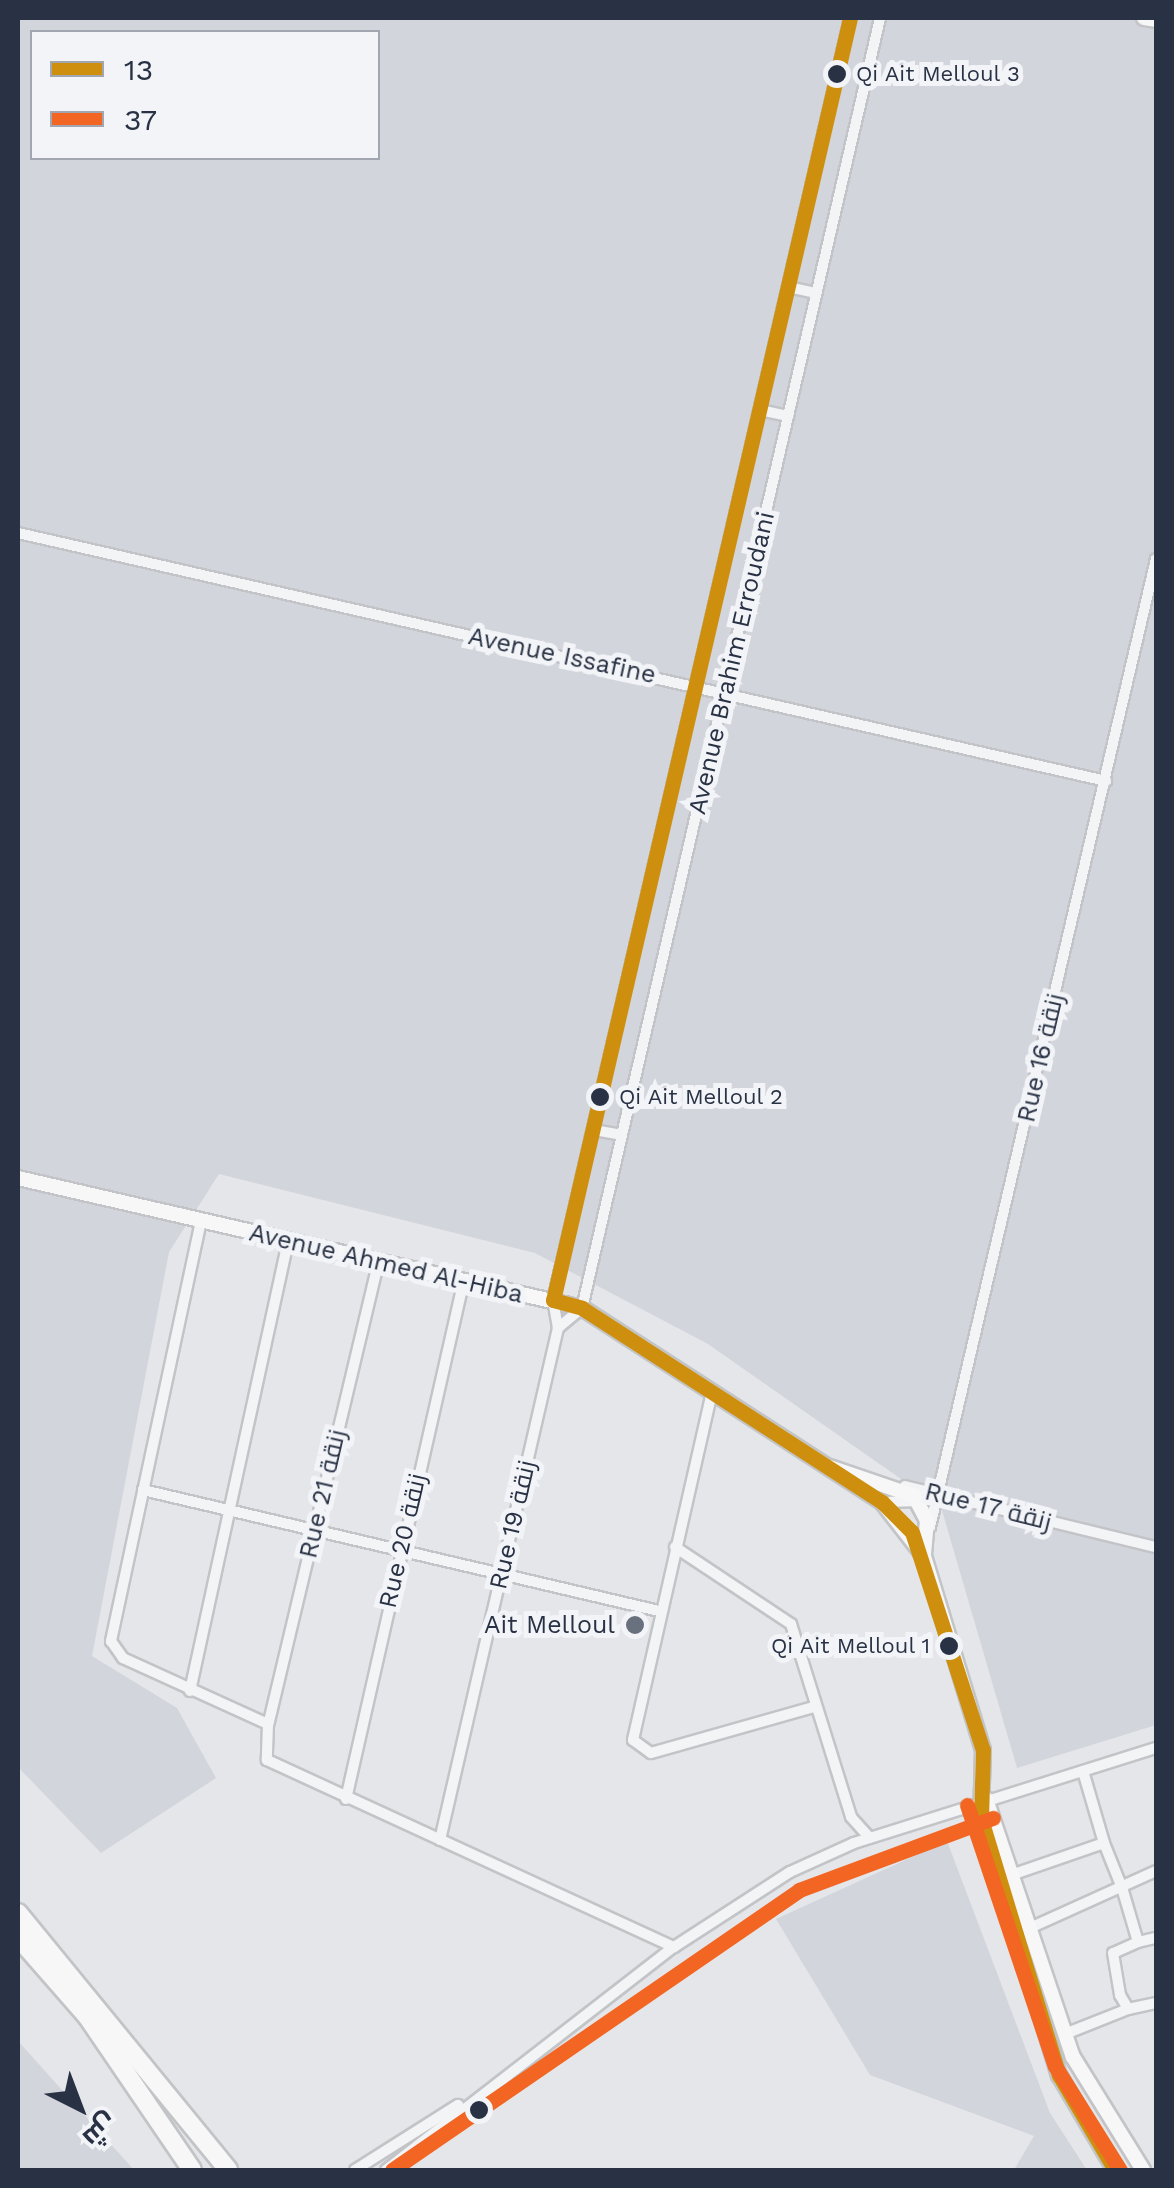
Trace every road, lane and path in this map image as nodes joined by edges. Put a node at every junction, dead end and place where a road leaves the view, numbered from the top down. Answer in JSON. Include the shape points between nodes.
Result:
{"nodes":[{"id":1,"x":850,"y":18,"type":"edge"},
{"id":2,"x":880,"y":18,"type":"edge"},
{"id":3,"x":1144,"y":18,"type":"edge"},
{"id":4,"x":1156,"y":20,"type":"edge"},
{"id":5,"x":788,"y":287,"type":"junction"},
{"id":6,"x":816,"y":293,"type":"junction"},
{"id":7,"x":760,"y":410,"type":"junction"},
{"id":8,"x":788,"y":416,"type":"junction"},
{"id":9,"x":18,"y":533,"type":"edge"},
{"id":10,"x":1156,"y":560,"type":"edge"},
{"id":11,"x":697,"y":684,"type":"junction"},
{"id":12,"x":725,"y":692,"type":"junction"},
{"id":13,"x":1106,"y":781,"type":"junction"},
{"id":14,"x":594,"y":1130,"type":"junction"},
{"id":15,"x":622,"y":1135,"type":"junction"},
{"id":16,"x":18,"y":1178,"type":"edge"},
{"id":17,"x":201,"y":1221,"type":"junction"},
{"id":18,"x":288,"y":1243,"type":"junction"},
{"id":19,"x":378,"y":1264,"type":"junction"},
{"id":20,"x":464,"y":1284,"type":"junction"},
{"id":21,"x":553,"y":1300,"type":"junction"},
{"id":22,"x":582,"y":1308,"type":"junction"},
{"id":23,"x":558,"y":1328,"type":"junction"},
{"id":24,"x":712,"y":1392,"type":"junction"},
{"id":25,"x":820,"y":1464,"type":"junction"},
{"id":26,"x":890,"y":1482,"type":"junction"},
{"id":27,"x":144,"y":1490,"type":"junction"},
{"id":28,"x":939,"y":1498,"type":"junction"},
{"id":29,"x":882,"y":1502,"type":"junction"},
{"id":30,"x":920,"y":1502,"type":"junction"},
{"id":31,"x":230,"y":1510,"type":"junction"},
{"id":32,"x":314,"y":1530,"type":"junction"},
{"id":33,"x":929,"y":1532,"type":"junction"},
{"id":34,"x":675,"y":1547,"type":"junction"},
{"id":35,"x":1156,"y":1548,"type":"edge"},
{"id":36,"x":400,"y":1550,"type":"junction"},
{"id":37,"x":924,"y":1556,"type":"junction"},
{"id":38,"x":502,"y":1574,"type":"junction"},
{"id":39,"x":659,"y":1611,"type":"junction"},
{"id":40,"x":190,"y":1690,"type":"junction"},
{"id":41,"x":814,"y":1707,"type":"junction"},
{"id":42,"x":268,"y":1724,"type":"junction"},
{"id":43,"x":1156,"y":1748,"type":"edge"},
{"id":44,"x":1083,"y":1771,"type":"junction"},
{"id":45,"x":346,"y":1799,"type":"junction"},
{"id":46,"x":986,"y":1799,"type":"junction"},
{"id":47,"x":852,"y":1818,"type":"junction"},
{"id":48,"x":870,"y":1838,"type":"junction"},
{"id":49,"x":440,"y":1840,"type":"junction"},
{"id":50,"x":1104,"y":1843,"type":"junction"},
{"id":51,"x":848,"y":1844,"type":"junction"},
{"id":52,"x":1156,"y":1871,"type":"edge"},
{"id":53,"x":1017,"y":1873,"type":"junction"},
{"id":54,"x":1122,"y":1887,"type":"junction"},
{"id":55,"x":18,"y":1914,"type":"edge"},
{"id":56,"x":1032,"y":1927,"type":"junction"},
{"id":57,"x":18,"y":1937,"type":"edge"},
{"id":58,"x":1156,"y":1938,"type":"edge"},
{"id":59,"x":1138,"y":1942,"type":"junction"},
{"id":60,"x":674,"y":1947,"type":"junction"},
{"id":61,"x":1156,"y":2003,"type":"edge"},
{"id":62,"x":1128,"y":2009,"type":"junction"},
{"id":63,"x":1065,"y":2034,"type":"junction"},
{"id":64,"x":494,"y":2084,"type":"junction"},
{"id":65,"x":192,"y":2170,"type":"edge"},
{"id":66,"x":228,"y":2170,"type":"edge"},
{"id":67,"x":355,"y":2170,"type":"edge"},
{"id":68,"x":386,"y":2170,"type":"edge"},
{"id":69,"x":1115,"y":2170,"type":"edge"},
{"id":70,"x":1143,"y":2170,"type":"edge"}],
"edges":[{"from":1,"to":5,"type":"street","name":"Avenue Brahim Erroudani"},
{"from":2,"to":6,"type":"street","name":"Avenue Brahim Erroudani"},
{"from":3,"to":4,"type":"street"},
{"from":5,"to":6,"type":"street"},
{"from":5,"to":7,"type":"street","name":"Avenue Brahim Erroudani"},
{"from":6,"to":8,"type":"street","name":"Avenue Brahim Erroudani"},
{"from":7,"to":8,"type":"street"},
{"from":7,"to":11,"type":"street","name":"Avenue Brahim Erroudani"},
{"from":8,"to":12,"type":"street","name":"Avenue Brahim Erroudani"},
{"from":9,"to":11,"type":"street","name":"Avenue Issafine"},
{"from":10,"to":13,"type":"street","name":"Rue 16 زنقة"},
{"from":11,"to":12,"type":"street","name":"Avenue Issafine"},
{"from":11,"to":14,"type":"street","name":"Avenue Brahim Erroudani"},
{"from":12,"to":13,"type":"street","name":"Avenue Issafine"},
{"from":12,"to":15,"type":"street","name":"Avenue Brahim Erroudani"},
{"from":13,"to":28,"type":"street","name":"Rue 16 زنقة"},
{"from":14,"to":15,"type":"street"},
{"from":14,"to":21,"type":"street","name":"Avenue Brahim Erroudani"},
{"from":15,"to":22,"type":"street","name":"Avenue Brahim Erroudani"},
{"from":16,"to":17,"type":"street","name":"Avenue Ahmed Al-Hiba"},
{"from":17,"to":18,"type":"street","name":"Avenue Ahmed Al-Hiba"},
{"from":17,"to":27,"type":"street"},
{"from":18,"to":19,"type":"street","name":"Avenue Ahmed Al-Hiba"},
{"from":18,"to":31,"type":"street"},
{"from":19,"to":20,"type":"street","name":"Avenue Ahmed Al-Hiba"},
{"from":19,"to":32,"type":"street","name":"Rue 21 زنقة"},
{"from":20,"to":21,"type":"street","name":"Avenue Ahmed Al-Hiba"},
{"from":20,"to":36,"type":"street","name":"Rue 20 زنقة"},
{"from":21,"to":22,"type":"street","name":"Avenue Ahmed Al-Hiba"},
{"from":21,"to":23,"type":"street","name":"Rue 19 زنقة"},
{"from":22,"to":23,"type":"street"},
{"from":22,"to":24,"type":"street","name":"Avenue Ahmed Al-Hiba"},
{"from":23,"to":38,"type":"street","name":"Rue 19 زنقة"},
{"from":24,"to":25,"type":"street","name":"Avenue Ahmed Al-Hiba"},
{"from":24,"to":34,"type":"street"},
{"from":25,"to":26,"type":"street","name":"Rue 17 زنقة"},
{"from":25,"to":29,"type":"street","name":"Avenue Ahmed Al-Hiba"},
{"from":26,"to":28,"type":"street","name":"Rue 17 زنقة"},
{"from":26,"to":30,"type":"street"},
{"from":27,"to":31,"type":"street"},
{"from":27,"to":40,"type":"street","via":[[111,1642],[123,1658]]},
{"from":28,"to":30,"type":"street"},
{"from":28,"to":33,"type":"street","name":"Rue 16 زنقة"},
{"from":28,"to":35,"type":"street","name":"Rue 17 زنقة"},
{"from":29,"to":30,"type":"street"},
{"from":29,"to":37,"type":"street","name":"Avenue Ahmed Al-Hiba"},
{"from":30,"to":33,"type":"street"},
{"from":31,"to":32,"type":"street"},
{"from":31,"to":40,"type":"street"},
{"from":32,"to":36,"type":"street"},
{"from":32,"to":42,"type":"street","name":"Rue 21 زنقة"},
{"from":33,"to":37,"type":"street","name":"Rue 16 زنقة"},
{"from":34,"to":39,"type":"street"},
{"from":34,"to":41,"type":"street","via":[[783,1614]]},
{"from":36,"to":38,"type":"street"},
{"from":36,"to":45,"type":"street","name":"Rue 20 زنقة"},
{"from":37,"to":46,"type":"street","name":"Avenue Ahmed Al-Hiba","via":[[984,1750]]},
{"from":38,"to":39,"type":"street"},
{"from":38,"to":49,"type":"street","name":"Rue 19 زنقة"},
{"from":39,"to":41,"type":"street","via":[[632,1729],[636,1746],[651,1753]]},
{"from":40,"to":42,"type":"street"},
{"from":41,"to":47,"type":"street"},
{"from":42,"to":45,"type":"street","via":[[271,1765]]},
{"from":43,"to":44,"type":"street"},
{"from":44,"to":46,"type":"street"},
{"from":44,"to":50,"type":"street"},
{"from":45,"to":49,"type":"street"},
{"from":46,"to":48,"type":"street"},
{"from":46,"to":53,"type":"street"},
{"from":46,"to":69,"type":"street","name":"Avenue Ahmed Al-Hiba","via":[[981,1820],[1059,2075]]},
{"from":47,"to":48,"type":"street"},
{"from":47,"to":51,"type":"street"},
{"from":48,"to":51,"type":"street"},
{"from":49,"to":60,"type":"street"},
{"from":50,"to":53,"type":"street"},
{"from":50,"to":54,"type":"street"},
{"from":51,"to":60,"type":"street"},
{"from":52,"to":54,"type":"street"},
{"from":53,"to":56,"type":"street"},
{"from":54,"to":56,"type":"street"},
{"from":54,"to":59,"type":"street"},
{"from":55,"to":66,"type":"highway"},
{"from":56,"to":63,"type":"street"},
{"from":57,"to":65,"type":"highway","via":[[86,2016]]},
{"from":58,"to":59,"type":"street"},
{"from":59,"to":62,"type":"street","via":[[1112,1956]]},
{"from":60,"to":64,"type":"street"},
{"from":61,"to":62,"type":"street"},
{"from":62,"to":63,"type":"street"},
{"from":63,"to":70,"type":"street","via":[[1090,2096]]},
{"from":64,"to":67,"type":"street"},
{"from":64,"to":68,"type":"street"}]}
